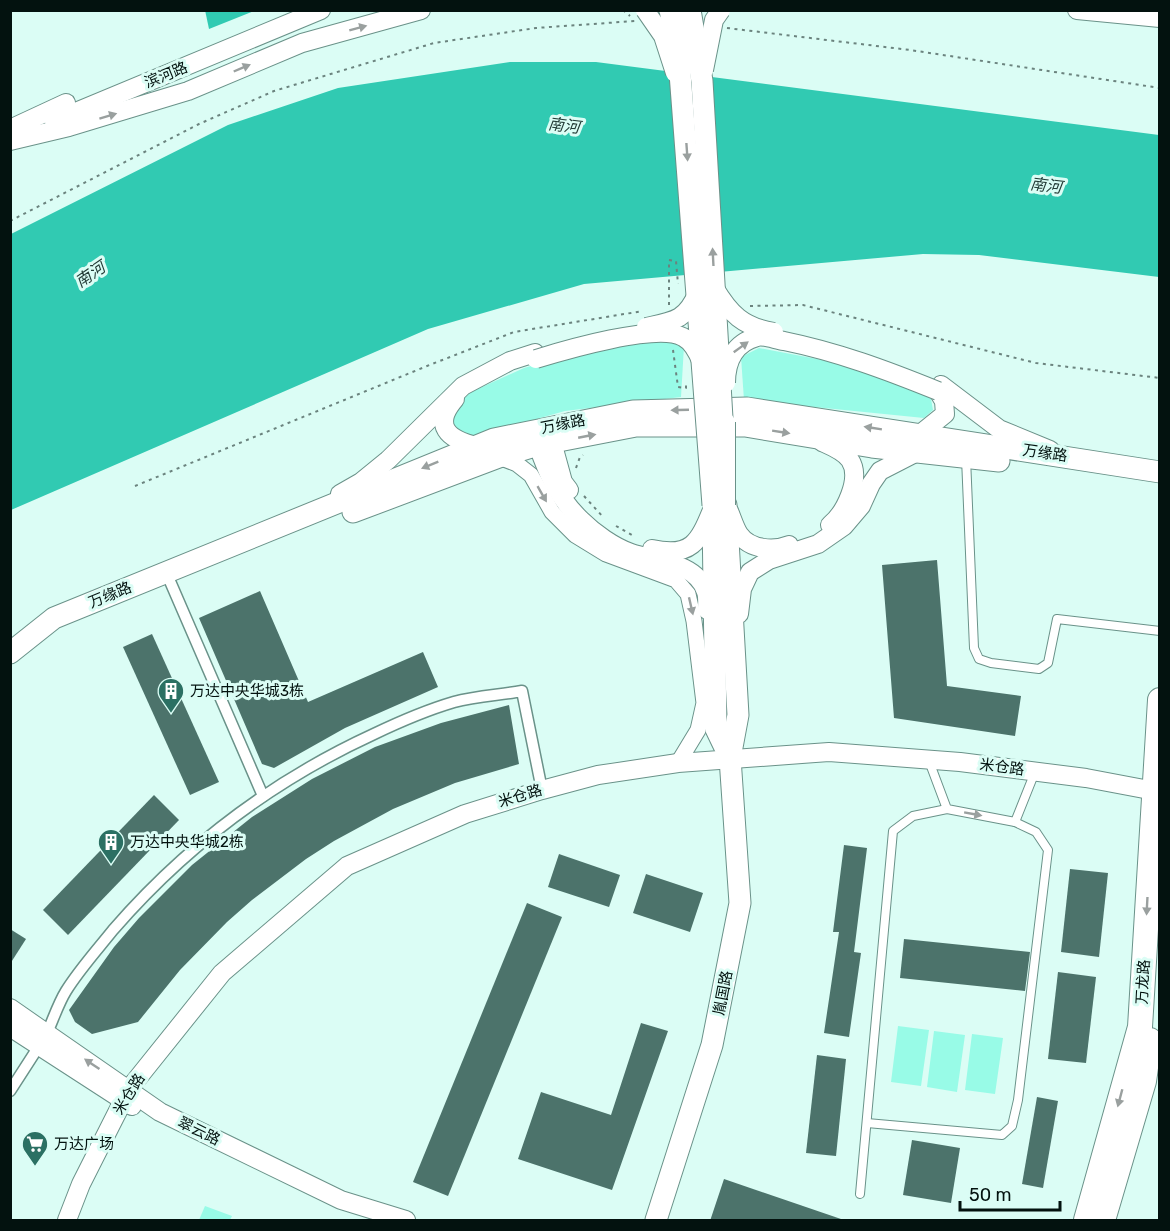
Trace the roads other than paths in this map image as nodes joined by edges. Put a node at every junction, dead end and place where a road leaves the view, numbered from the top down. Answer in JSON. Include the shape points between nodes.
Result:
{"nodes":[{"id":1,"x":289,"y":10,"type":"edge"},
{"id":2,"x":321,"y":10,"type":"edge"},
{"id":3,"x":421,"y":10,"type":"edge"},
{"id":4,"x":670,"y":10,"type":"edge"},
{"id":5,"x":690,"y":10,"type":"edge"},
{"id":6,"x":721,"y":10,"type":"edge"},
{"id":7,"x":1077,"y":10,"type":"edge"},
{"id":8,"x":641,"y":18,"type":"edge"},
{"id":9,"x":1160,"y":18,"type":"edge"},
{"id":10,"x":264,"y":27,"type":"junction"},
{"id":11,"x":196,"y":56,"type":"junction"},
{"id":12,"x":702,"y":81,"type":"junction"},
{"id":13,"x":683,"y":107,"type":"junction"},
{"id":14,"x":10,"y":129,"type":"edge"},
{"id":15,"x":10,"y":140,"type":"edge"},
{"id":16,"x":706,"y":290,"type":"junction"},
{"id":17,"x":536,"y":356,"type":"junction"},
{"id":18,"x":703,"y":365,"type":"junction"},
{"id":19,"x":939,"y":388,"type":"junction"},
{"id":20,"x":543,"y":436,"type":"junction"},
{"id":21,"x":815,"y":438,"type":"junction"},
{"id":22,"x":918,"y":443,"type":"junction"},
{"id":23,"x":476,"y":446,"type":"junction"},
{"id":24,"x":1065,"y":456,"type":"junction"},
{"id":25,"x":499,"y":457,"type":"junction"},
{"id":26,"x":966,"y":457,"type":"junction"},
{"id":27,"x":1160,"y":472,"type":"edge"},
{"id":28,"x":1160,"y":483,"type":"edge"},
{"id":29,"x":720,"y":505,"type":"junction"},
{"id":30,"x":304,"y":517,"type":"junction"},
{"id":31,"x":168,"y":577,"type":"junction"},
{"id":32,"x":1160,"y":631,"type":"edge"},
{"id":33,"x":10,"y":653,"type":"edge"},
{"id":34,"x":10,"y":667,"type":"edge"},
{"id":35,"x":1160,"y":700,"type":"edge"},
{"id":36,"x":738,"y":715,"type":"junction"},
{"id":37,"x":716,"y":729,"type":"junction"},
{"id":38,"x":730,"y":759,"type":"junction"},
{"id":39,"x":928,"y":759,"type":"junction"},
{"id":40,"x":678,"y":763,"type":"junction"},
{"id":41,"x":1035,"y":772,"type":"junction"},
{"id":42,"x":542,"y":789,"type":"junction"},
{"id":43,"x":1157,"y":791,"type":"edge"},
{"id":44,"x":263,"y":796,"type":"junction"},
{"id":45,"x":947,"y":809,"type":"junction"},
{"id":46,"x":1015,"y":822,"type":"junction"},
{"id":47,"x":1160,"y":936,"type":"edge"},
{"id":48,"x":10,"y":1008,"type":"edge"},
{"id":49,"x":10,"y":1027,"type":"edge"},
{"id":50,"x":43,"y":1039,"type":"junction"},
{"id":51,"x":10,"y":1091,"type":"edge"},
{"id":52,"x":126,"y":1095,"type":"junction"},
{"id":53,"x":867,"y":1123,"type":"junction"},
{"id":54,"x":860,"y":1194,"type":"dead end"},
{"id":55,"x":67,"y":1221,"type":"edge"},
{"id":56,"x":373,"y":1221,"type":"edge"},
{"id":57,"x":406,"y":1221,"type":"edge"},
{"id":58,"x":656,"y":1221,"type":"edge"},
{"id":59,"x":1086,"y":1221,"type":"edge"},
{"id":60,"x":1103,"y":1221,"type":"edge"}],
"edges":[{"from":1,"to":10,"type":"street","name":"滨河路"},
{"from":2,"to":10,"type":"street","name":"滨河路"},
{"from":15,"to":3,"type":"street","one_way":true,"via":[[69,128],[188,91],[302,43]]},
{"from":4,"to":13,"type":"main road","bridge":true,"via":[[678,47]]},
{"from":5,"to":12,"type":"main road","bridge":true},
{"from":6,"to":12,"type":"street","bridge":true,"via":[[714,20]]},
{"from":7,"to":9,"type":"street"},
{"from":8,"to":13,"type":"street","bridge":true,"via":[[663,36]]},
{"from":10,"to":11,"type":"street","name":"滨河路"},
{"from":11,"to":14,"type":"street","name":"滨河路","via":[[60,105]]},
{"from":11,"to":15,"type":"street","name":"滨河路"},
{"from":16,"to":12,"type":"main road","one_way":true,"bridge":true},
{"from":13,"to":16,"type":"main road","one_way":true,"bridge":true},
{"from":16,"to":17,"type":"street","bridge":true,"via":[[683,317]]},
{"from":16,"to":18,"type":"main road","bridge":true},
{"from":16,"to":19,"type":"street","bridge":true,"via":[[742,321],[759,330],[841,343]]},
{"from":16,"to":29,"type":"main road","bridge":true},
{"from":17,"to":18,"type":"street","bridge":true,"via":[[588,343],[665,332],[684,337]]},
{"from":17,"to":23,"type":"street","via":[[460,394],[446,410],[448,435]]},
{"from":17,"to":30,"type":"street","via":[[510,361],[463,386],[388,460],[361,482]]},
{"from":18,"to":29,"type":"main road","bridge":true},
{"from":19,"to":22,"type":"street","via":[[945,414]]},
{"from":19,"to":24,"type":"street","via":[[999,429]]},
{"from":29,"to":19,"type":"street","one_way":true,"bridge":true,"via":[[730,356],[758,336],[863,361]]},
{"from":20,"to":21,"type":"main road","name":"万缘路","one_way":true,"via":[[636,426],[745,426]]},
{"from":22,"to":20,"type":"main road","name":"万缘路","one_way":true,"via":[[747,408],[633,411]]},
{"from":20,"to":23,"type":"main road","name":"万缘路","via":[[494,439]]},
{"from":20,"to":25,"type":"main road","name":"万缘路"},
{"from":20,"to":29,"type":"street","via":[[563,482],[583,510],[630,544],[668,553],[689,548]]},
{"from":20,"to":37,"type":"street","via":[[551,483],[580,520],[630,552],[681,565],[706,591]]},
{"from":21,"to":22,"type":"main road","name":"万缘路","via":[[872,447]]},
{"from":21,"to":29,"type":"street","via":[[844,453],[854,472],[851,493],[837,519],[814,536],[777,549],[755,546],[740,535]]},
{"from":22,"to":24,"type":"main road","name":"万缘路"},
{"from":22,"to":26,"type":"main road","name":"万缘路"},
{"from":22,"to":36,"type":"street","via":[[880,471],[861,506],[844,526],[818,544],[769,560],[750,572],[739,604]]},
{"from":23,"to":30,"type":"main road","name":"万缘路","one_way":true},
{"from":24,"to":27,"type":"main road","name":"万缘路"},
{"from":25,"to":31,"type":"main road","name":"万缘路"},
{"from":25,"to":40,"type":"street","one_way":true,"via":[[531,475],[552,512],[575,535],[606,554],[676,580],[688,594],[704,703],[698,730]]},
{"from":26,"to":28,"type":"main road","name":"万缘路"},
{"from":26,"to":32,"type":"lane","via":[[975,648],[980,659],[1039,669],[1048,663],[1057,619]]},
{"from":29,"to":36,"type":"main road","name":"胤国路"},
{"from":29,"to":37,"type":"main road","name":"胤国路"},
{"from":30,"to":31,"type":"main road","name":"万缘路"},
{"from":31,"to":33,"type":"main road","name":"万缘路","via":[[54,618]]},
{"from":31,"to":34,"type":"main road","name":"万缘路","via":[[59,627]]},
{"from":31,"to":44,"type":"street"},
{"from":35,"to":43,"type":"highway","name":"万龙路"},
{"from":36,"to":38,"type":"main road","name":"胤国路"},
{"from":37,"to":38,"type":"main road","name":"胤国路"},
{"from":38,"to":39,"type":"street","name":"米仓路","via":[[829,752]]},
{"from":38,"to":40,"type":"street","name":"米仓路"},
{"from":38,"to":58,"type":"main road","name":"胤国路","via":[[741,903],[712,1045]]},
{"from":39,"to":41,"type":"street","name":"米仓路"},
{"from":39,"to":45,"type":"lane"},
{"from":40,"to":42,"type":"street","name":"米仓路","via":[[598,775]]},
{"from":41,"to":43,"type":"street","name":"米仓路"},
{"from":41,"to":46,"type":"lane"},
{"from":42,"to":44,"type":"street","via":[[522,691],[455,701],[421,714],[346,747]]},
{"from":42,"to":52,"type":"street","name":"米仓路","via":[[465,814],[347,866],[222,973]]},
{"from":43,"to":59,"type":"highway","name":"万龙路","one_way":true,"via":[[1140,1027]]},
{"from":44,"to":50,"type":"street","via":[[201,843],[127,914],[65,993]]},
{"from":45,"to":46,"type":"lane","one_way":true},
{"from":45,"to":53,"type":"lane","via":[[913,816],[893,831]]},
{"from":46,"to":53,"type":"lane","via":[[1036,832],[1048,850],[1012,1126],[1002,1135]]},
{"from":47,"to":60,"type":"highway","name":"万龙路","via":[[1144,1081]]},
{"from":48,"to":50,"type":"street","name":"翠云路"},
{"from":49,"to":50,"type":"street","name":"翠云路"},
{"from":50,"to":51,"type":"street"},
{"from":50,"to":52,"type":"street","name":"翠云路"},
{"from":52,"to":55,"type":"street","name":"米仓路","via":[[81,1184]]},
{"from":52,"to":56,"type":"street","name":"翠云路","via":[[188,1137],[327,1204]]},
{"from":52,"to":57,"type":"street","name":"翠云路","via":[[341,1200]]},
{"from":53,"to":54,"type":"lane"}]}
